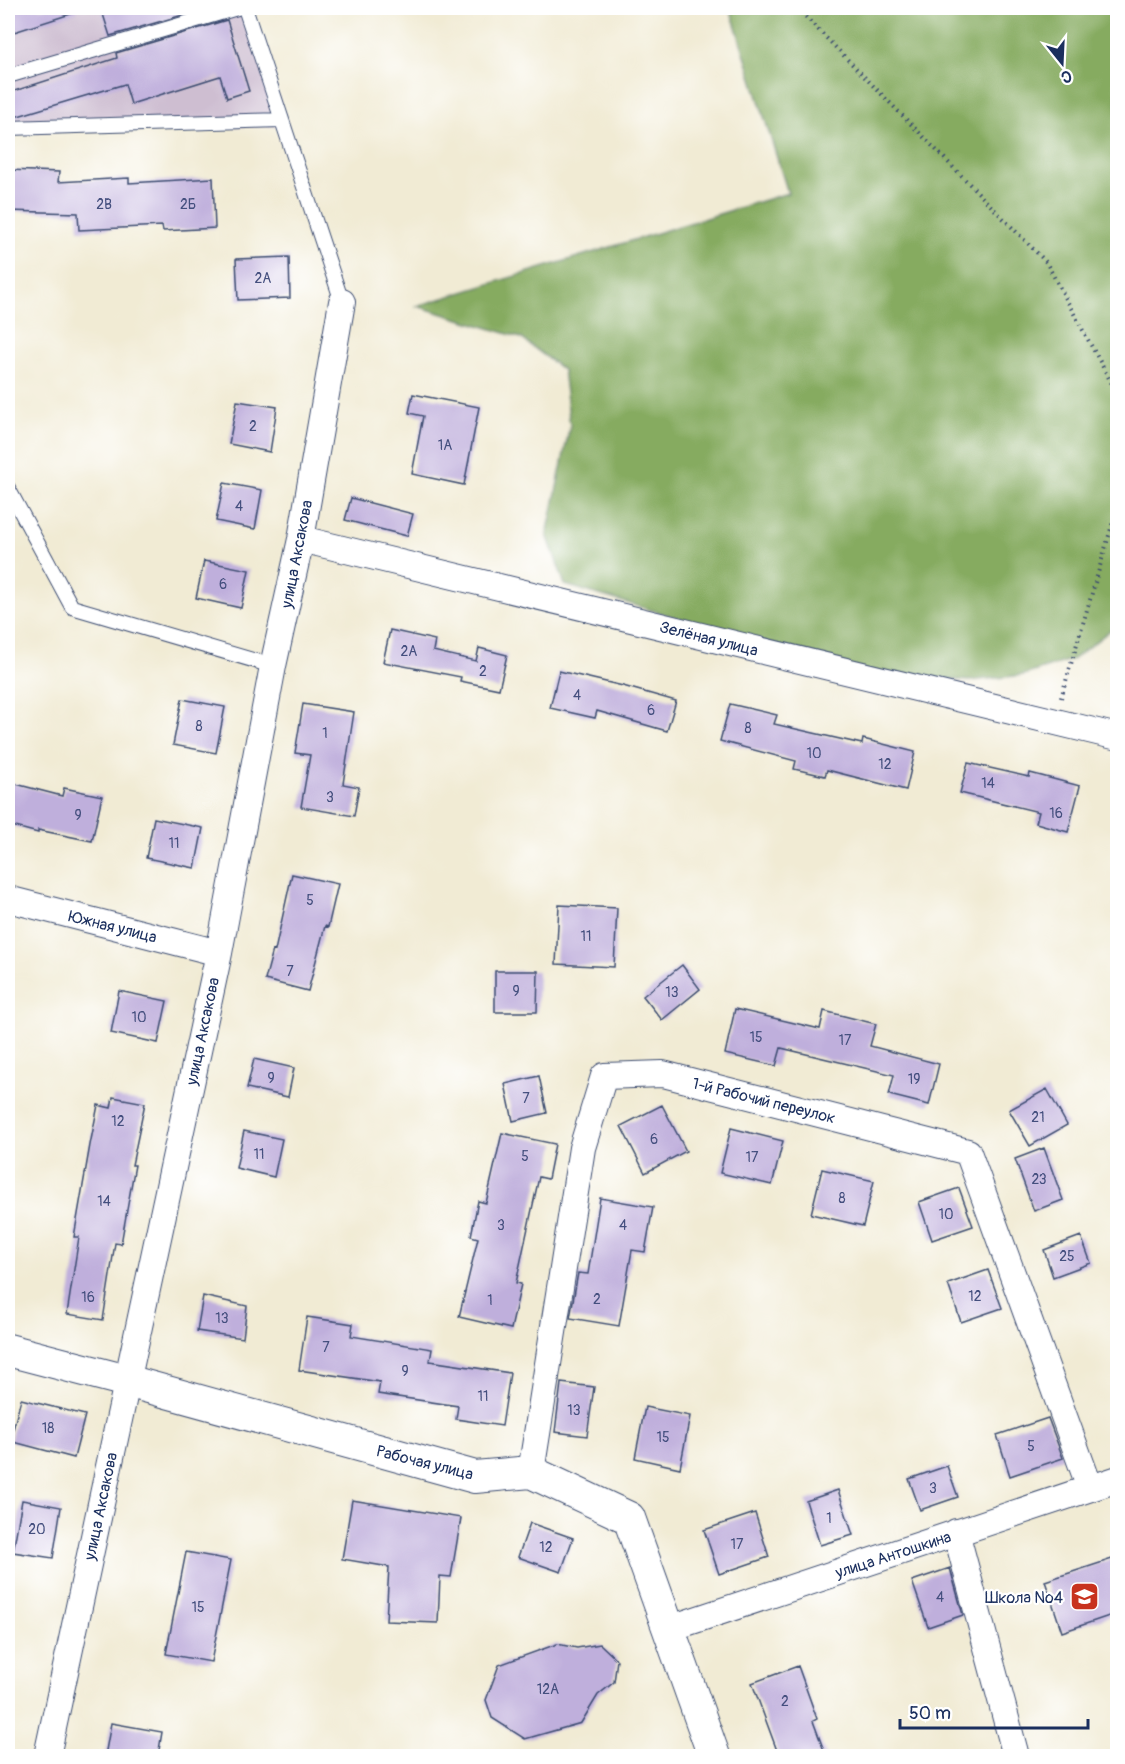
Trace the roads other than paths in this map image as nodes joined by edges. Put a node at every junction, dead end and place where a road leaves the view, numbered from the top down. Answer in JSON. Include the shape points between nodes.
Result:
{"nodes":[{"id":1,"x":237,"y":8,"type":"edge"},
{"id":2,"x":245,"y":8,"type":"edge"},
{"id":3,"x":8,"y":76,"type":"edge"},
{"id":4,"x":282,"y":120,"type":"junction"},
{"id":5,"x":8,"y":128,"type":"edge"},
{"id":6,"x":342,"y":302,"type":"joint"},
{"id":7,"x":8,"y":488,"type":"edge"},
{"id":8,"x":300,"y":539,"type":"junction"},
{"id":9,"x":273,"y":666,"type":"junction"},
{"id":10,"x":1118,"y":737,"type":"edge"},
{"id":11,"x":8,"y":899,"type":"edge"},
{"id":12,"x":219,"y":953,"type":"junction"},
{"id":13,"x":8,"y":1350,"type":"edge"},
{"id":14,"x":127,"y":1381,"type":"junction"},
{"id":15,"x":531,"y":1472,"type":"junction"},
{"id":16,"x":1118,"y":1479,"type":"edge"},
{"id":17,"x":1090,"y":1488,"type":"junction"},
{"id":18,"x":956,"y":1532,"type":"junction"},
{"id":19,"x":668,"y":1629,"type":"junction"},
{"id":20,"x":47,"y":1756,"type":"edge"},
{"id":21,"x":714,"y":1756,"type":"edge"},
{"id":22,"x":1016,"y":1756,"type":"edge"}],
"edges":[{"from":1,"to":3,"type":"lane"},
{"from":2,"to":4,"type":"lane"},
{"from":4,"to":5,"type":"lane"},
{"from":4,"to":6,"type":"lane"},
{"from":6,"to":8,"type":"street","name":"улица Аксакова"},
{"from":7,"to":9,"type":"lane","via":[[72,607]]},
{"from":8,"to":9,"type":"street","name":"улица Аксакова"},
{"from":8,"to":10,"type":"street","name":"Зелёная улица"},
{"from":9,"to":12,"type":"street","name":"улица Аксакова"},
{"from":11,"to":12,"type":"street","name":"Южная улица"},
{"from":12,"to":14,"type":"street","name":"улица Аксакова"},
{"from":13,"to":14,"type":"street","name":"Рабочая улица"},
{"from":14,"to":15,"type":"street","name":"Рабочая улица","via":[[475,1477]]},
{"from":14,"to":20,"type":"street","name":"улица Аксакова"},
{"from":15,"to":17,"type":"street","name":"1-й Рабочий переулок","via":[[582,1148],[604,1076],[663,1074],[968,1152]]},
{"from":15,"to":19,"type":"street","via":[[629,1518]]},
{"from":16,"to":17,"type":"street","name":"улица Антошкина"},
{"from":17,"to":18,"type":"street","name":"улица Антошкина"},
{"from":18,"to":19,"type":"street","name":"улица Антошкина"},
{"from":18,"to":22,"type":"street"},
{"from":19,"to":21,"type":"street"}]}
